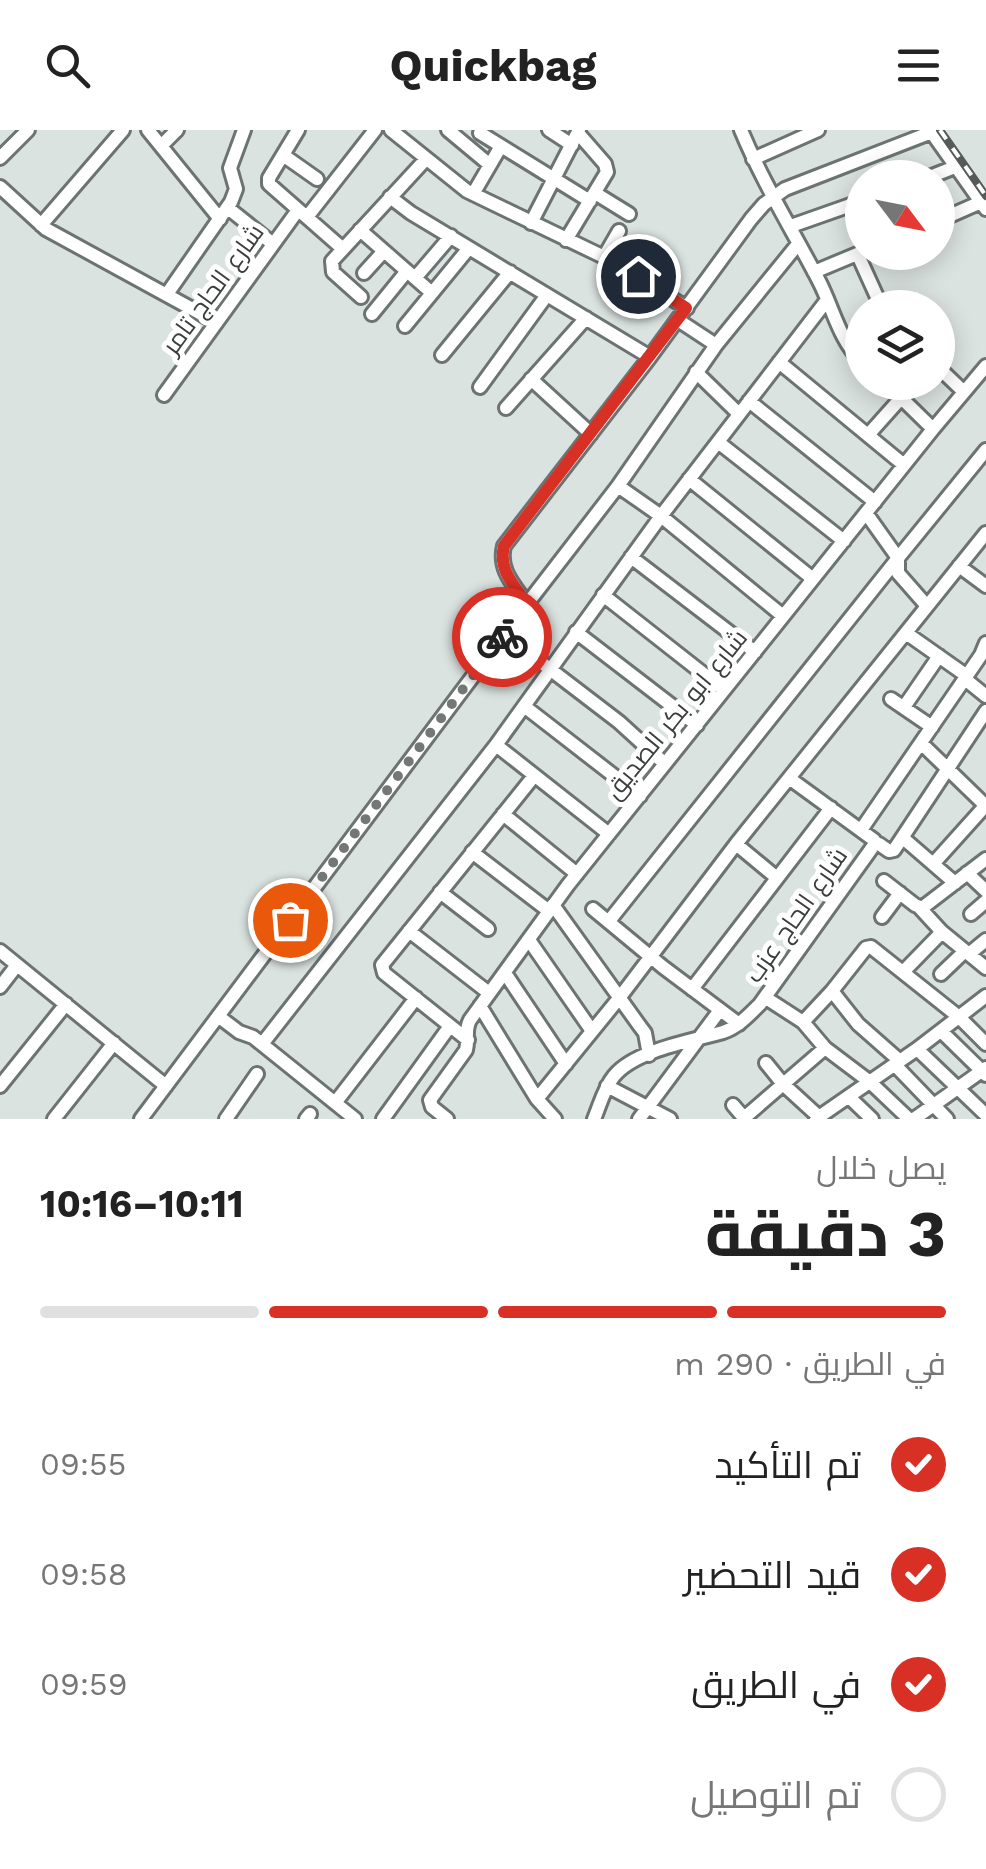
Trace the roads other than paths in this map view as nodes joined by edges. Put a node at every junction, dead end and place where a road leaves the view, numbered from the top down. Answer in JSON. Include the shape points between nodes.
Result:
{"nodes":[{"id":1,"x":28,"y":130,"type":"edge"},
{"id":2,"x":123,"y":130,"type":"edge"},
{"id":3,"x":148,"y":130,"type":"edge"},
{"id":4,"x":177,"y":130,"type":"edge"},
{"id":5,"x":244,"y":130,"type":"edge"},
{"id":6,"x":298,"y":130,"type":"edge"},
{"id":7,"x":375,"y":130,"type":"edge"},
{"id":8,"x":391,"y":130,"type":"edge"},
{"id":9,"x":448,"y":130,"type":"edge"},
{"id":10,"x":550,"y":130,"type":"edge"},
{"id":11,"x":741,"y":130,"type":"edge"},
{"id":12,"x":818,"y":130,"type":"edge"},
{"id":13,"x":931,"y":131,"type":"edge"},
{"id":14,"x":480,"y":133,"type":"dead end"},
{"id":15,"x":576,"y":136,"type":"edge"},
{"id":16,"x":161,"y":146,"type":"junction"},
{"id":17,"x":501,"y":146,"type":"junction"},
{"id":18,"x":283,"y":155,"type":"junction"},
{"id":19,"x":0,"y":158,"type":"edge"},
{"id":20,"x":426,"y":159,"type":"junction"},
{"id":21,"x":753,"y":159,"type":"junction"},
{"id":22,"x":490,"y":164,"type":"junction"},
{"id":23,"x":956,"y":167,"type":"joint"},
{"id":24,"x":554,"y":178,"type":"junction"},
{"id":25,"x":317,"y":179,"type":"dead end"},
{"id":26,"x":0,"y":186,"type":"edge"},
{"id":27,"x":472,"y":194,"type":"junction"},
{"id":28,"x":390,"y":197,"type":"junction"},
{"id":29,"x":593,"y":197,"type":"junction"},
{"id":30,"x":772,"y":197,"type":"junction"},
{"id":31,"x":984,"y":206,"type":"edge"},
{"id":32,"x":845,"y":207,"type":"edge"},
{"id":33,"x":224,"y":213,"type":"junction"},
{"id":34,"x":302,"y":214,"type":"junction"},
{"id":35,"x":629,"y":214,"type":"dead end"},
{"id":36,"x":955,"y":215,"type":"edge"},
{"id":37,"x":531,"y":223,"type":"junction"},
{"id":38,"x":41,"y":225,"type":"junction"},
{"id":39,"x":790,"y":226,"type":"junction"},
{"id":40,"x":360,"y":230,"type":"junction"},
{"id":41,"x":618,"y":230,"type":"dead end"},
{"id":42,"x":451,"y":236,"type":"junction"},
{"id":43,"x":566,"y":240,"type":"junction"},
{"id":44,"x":273,"y":244,"type":"junction"},
{"id":45,"x":798,"y":244,"type":"junction"},
{"id":46,"x":469,"y":248,"type":"junction"},
{"id":47,"x":343,"y":249,"type":"junction"},
{"id":48,"x":384,"y":251,"type":"junction"},
{"id":49,"x":604,"y":258,"type":"junction"},
{"id":50,"x":845,"y":260,"type":"edge"},
{"id":51,"x":510,"y":272,"type":"junction"},
{"id":52,"x":814,"y":272,"type":"junction"},
{"id":53,"x":364,"y":273,"type":"dead end"},
{"id":54,"x":411,"y":275,"type":"junction"},
{"id":55,"x":432,"y":293,"type":"junction"},
{"id":56,"x":166,"y":294,"type":"junction"},
{"id":57,"x":547,"y":294,"type":"junction"},
{"id":58,"x":361,"y":297,"type":"dead end"},
{"id":59,"x":827,"y":300,"type":"junction"},
{"id":60,"x":372,"y":314,"type":"dead end"},
{"id":61,"x":682,"y":314,"type":"junction"},
{"id":62,"x":586,"y":318,"type":"junction"},
{"id":63,"x":216,"y":322,"type":"junction"},
{"id":64,"x":406,"y":326,"type":"dead end"},
{"id":65,"x":845,"y":338,"type":"edge"},
{"id":66,"x":716,"y":346,"type":"junction"},
{"id":67,"x":442,"y":355,"type":"dead end"},
{"id":68,"x":650,"y":357,"type":"junction"},
{"id":69,"x":779,"y":362,"type":"junction"},
{"id":70,"x":986,"y":366,"type":"edge"},
{"id":71,"x":696,"y":372,"type":"junction"},
{"id":72,"x":532,"y":379,"type":"junction"},
{"id":73,"x":955,"y":383,"type":"edge"},
{"id":74,"x":480,"y":387,"type":"dead end"},
{"id":75,"x":964,"y":392,"type":"junction"},
{"id":76,"x":164,"y":395,"type":"dead end"},
{"id":77,"x":899,"y":400,"type":"edge"},
{"id":78,"x":903,"y":400,"type":"edge"},
{"id":79,"x":749,"y":401,"type":"junction"},
{"id":80,"x":506,"y":408,"type":"dead end"},
{"id":81,"x":739,"y":414,"type":"junction"},
{"id":82,"x":933,"y":429,"type":"junction"},
{"id":83,"x":592,"y":434,"type":"junction"},
{"id":84,"x":868,"y":435,"type":"junction"},
{"id":85,"x":718,"y":442,"type":"junction"},
{"id":86,"x":986,"y":450,"type":"edge"},
{"id":87,"x":904,"y":465,"type":"junction"},
{"id":88,"x":689,"y":479,"type":"junction"},
{"id":89,"x":618,"y":486,"type":"junction"},
{"id":90,"x":870,"y":508,"type":"junction"},
{"id":91,"x":661,"y":516,"type":"junction"},
{"id":92,"x":986,"y":534,"type":"edge"},
{"id":93,"x":844,"y":540,"type":"junction"},
{"id":94,"x":631,"y":557,"type":"junction"},
{"id":95,"x":898,"y":558,"type":"junction"},
{"id":96,"x":960,"y":566,"type":"junction"},
{"id":97,"x":813,"y":579,"type":"junction"},
{"id":98,"x":986,"y":586,"type":"edge"},
{"id":99,"x":604,"y":595,"type":"junction"},
{"id":100,"x":527,"y":604,"type":"junction"},
{"id":101,"x":927,"y":606,"type":"junction"},
{"id":102,"x":784,"y":616,"type":"junction"},
{"id":103,"x":576,"y":632,"type":"junction"},
{"id":104,"x":906,"y":633,"type":"junction"},
{"id":105,"x":504,"y":634,"type":"junction"},
{"id":106,"x":986,"y":643,"type":"edge"},
{"id":107,"x":755,"y":652,"type":"junction"},
{"id":108,"x":939,"y":656,"type":"junction"},
{"id":109,"x":550,"y":669,"type":"junction"},
{"id":110,"x":966,"y":677,"type":"junction"},
{"id":111,"x":724,"y":690,"type":"junction"},
{"id":112,"x":986,"y":696,"type":"edge"},
{"id":113,"x":891,"y":699,"type":"dead end"},
{"id":114,"x":524,"y":706,"type":"junction"},
{"id":115,"x":904,"y":707,"type":"junction"},
{"id":116,"x":986,"y":711,"type":"edge"},
{"id":117,"x":697,"y":725,"type":"junction"},
{"id":118,"x":932,"y":727,"type":"junction"},
{"id":119,"x":921,"y":742,"type":"junction"},
{"id":120,"x":496,"y":745,"type":"junction"},
{"id":121,"x":665,"y":764,"type":"junction"},
{"id":122,"x":947,"y":769,"type":"junction"},
{"id":123,"x":534,"y":776,"type":"junction"},
{"id":124,"x":789,"y":778,"type":"junction"},
{"id":125,"x":640,"y":796,"type":"junction"},
{"id":126,"x":986,"y":806,"type":"edge"},
{"id":127,"x":830,"y":808,"type":"junction"},
{"id":128,"x":503,"y":814,"type":"junction"},
{"id":129,"x":861,"y":830,"type":"junction"},
{"id":130,"x":609,"y":834,"type":"junction"},
{"id":131,"x":903,"y":838,"type":"junction"},
{"id":132,"x":736,"y":844,"type":"junction"},
{"id":133,"x":876,"y":844,"type":"junction"},
{"id":134,"x":472,"y":852,"type":"junction"},
{"id":135,"x":986,"y":858,"type":"edge"},
{"id":136,"x":933,"y":864,"type":"junction"},
{"id":137,"x":967,"y":873,"type":"junction"},
{"id":138,"x":577,"y":874,"type":"junction"},
{"id":139,"x":777,"y":878,"type":"junction"},
{"id":140,"x":884,"y":881,"type":"dead end"},
{"id":141,"x":955,"y":883,"type":"junction"},
{"id":142,"x":986,"y":891,"type":"edge"},
{"id":143,"x":440,"y":892,"type":"junction"},
{"id":144,"x":900,"y":893,"type":"junction"},
{"id":145,"x":986,"y":900,"type":"edge"},
{"id":146,"x":551,"y":908,"type":"junction"},
{"id":147,"x":593,"y":908,"type":"dead end"},
{"id":148,"x":920,"y":908,"type":"junction"},
{"id":149,"x":971,"y":914,"type":"dead end"},
{"id":150,"x":882,"y":917,"type":"dead end"},
{"id":151,"x":609,"y":921,"type":"junction"},
{"id":152,"x":488,"y":929,"type":"dead end"},
{"id":153,"x":409,"y":931,"type":"junction"},
{"id":154,"x":942,"y":932,"type":"junction"},
{"id":155,"x":528,"y":940,"type":"junction"},
{"id":156,"x":986,"y":940,"type":"edge"},
{"id":157,"x":0,"y":951,"type":"edge"},
{"id":158,"x":967,"y":953,"type":"junction"},
{"id":159,"x":650,"y":956,"type":"junction"},
{"id":160,"x":17,"y":965,"type":"junction"},
{"id":161,"x":986,"y":968,"type":"edge"},
{"id":162,"x":903,"y":972,"type":"junction"},
{"id":163,"x":505,"y":973,"type":"junction"},
{"id":164,"x":941,"y":974,"type":"dead end"},
{"id":165,"x":0,"y":986,"type":"edge"},
{"id":166,"x":692,"y":990,"type":"junction"},
{"id":167,"x":832,"y":991,"type":"junction"},
{"id":168,"x":489,"y":994,"type":"junction"},
{"id":169,"x":620,"y":997,"type":"junction"},
{"id":170,"x":416,"y":998,"type":"junction"},
{"id":171,"x":766,"y":998,"type":"junction"},
{"id":172,"x":985,"y":998,"type":"edge"},
{"id":173,"x":66,"y":1004,"type":"junction"},
{"id":174,"x":480,"y":1006,"type":"junction"},
{"id":175,"x":720,"y":1010,"type":"junction"},
{"id":176,"x":218,"y":1016,"type":"junction"},
{"id":177,"x":959,"y":1018,"type":"junction"},
{"id":178,"x":802,"y":1022,"type":"junction"},
{"id":179,"x":739,"y":1024,"type":"junction"},
{"id":180,"x":450,"y":1026,"type":"junction"},
{"id":181,"x":942,"y":1030,"type":"junction"},
{"id":182,"x":592,"y":1031,"type":"junction"},
{"id":183,"x":701,"y":1036,"type":"junction"},
{"id":184,"x":468,"y":1040,"type":"junction"},
{"id":185,"x":114,"y":1043,"type":"junction"},
{"id":186,"x":262,"y":1044,"type":"junction"},
{"id":187,"x":986,"y":1044,"type":"edge"},
{"id":188,"x":825,"y":1048,"type":"junction"},
{"id":189,"x":917,"y":1050,"type":"junction"},
{"id":190,"x":649,"y":1055,"type":"junction"},
{"id":191,"x":766,"y":1063,"type":"dead end"},
{"id":192,"x":898,"y":1063,"type":"junction"},
{"id":193,"x":566,"y":1064,"type":"junction"},
{"id":194,"x":985,"y":1071,"type":"edge"},
{"id":195,"x":258,"y":1074,"type":"dead end"},
{"id":196,"x":870,"y":1082,"type":"junction"},
{"id":197,"x":784,"y":1084,"type":"junction"},
{"id":198,"x":0,"y":1086,"type":"edge"},
{"id":199,"x":166,"y":1086,"type":"junction"},
{"id":200,"x":607,"y":1086,"type":"junction"},
{"id":201,"x":959,"y":1088,"type":"junction"},
{"id":202,"x":849,"y":1097,"type":"junction"},
{"id":203,"x":537,"y":1099,"type":"junction"},
{"id":204,"x":335,"y":1103,"type":"junction"},
{"id":205,"x":733,"y":1105,"type":"dead end"},
{"id":206,"x":934,"y":1106,"type":"junction"},
{"id":207,"x":644,"y":1113,"type":"edge"},
{"id":208,"x":986,"y":1116,"type":"edge"},
{"id":209,"x":824,"y":1117,"type":"edge"},
{"id":210,"x":54,"y":1119,"type":"edge"},
{"id":211,"x":141,"y":1119,"type":"edge"},
{"id":212,"x":226,"y":1119,"type":"edge"},
{"id":213,"x":355,"y":1119,"type":"edge"},
{"id":214,"x":382,"y":1119,"type":"edge"},
{"id":215,"x":447,"y":1119,"type":"edge"},
{"id":216,"x":555,"y":1119,"type":"edge"},
{"id":217,"x":594,"y":1119,"type":"edge"},
{"id":218,"x":670,"y":1119,"type":"edge"},
{"id":219,"x":745,"y":1119,"type":"edge"},
{"id":220,"x":872,"y":1119,"type":"edge"},
{"id":221,"x":912,"y":1119,"type":"edge"},
{"id":222,"x":947,"y":1119,"type":"edge"}],
"edges":[{"from":1,"to":19,"type":"street"},
{"from":2,"to":38,"type":"street"},
{"from":3,"to":16,"type":"street"},
{"from":4,"to":16,"type":"street"},
{"from":5,"to":33,"type":"street","via":[[230,170],[236,189]]},
{"from":6,"to":18,"type":"street"},
{"from":7,"to":34,"type":"street","name":"شارع الحاج تامر"},
{"from":8,"to":20,"type":"street"},
{"from":9,"to":22,"type":"street"},
{"from":10,"to":15,"type":"street"},
{"from":11,"to":21,"type":"street"},
{"from":12,"to":21,"type":"street"},
{"from":13,"to":23,"type":"street"},
{"from":13,"to":30,"type":"street"},
{"from":14,"to":17,"type":"street"},
{"from":15,"to":24,"type":"street"},
{"from":15,"to":29,"type":"street","via":[[606,168]]},
{"from":16,"to":33,"type":"street"},
{"from":17,"to":22,"type":"street"},
{"from":17,"to":24,"type":"street"},
{"from":18,"to":25,"type":"street"},
{"from":18,"to":34,"type":"street","via":[[268,181]]},
{"from":20,"to":27,"type":"street"},
{"from":20,"to":28,"type":"street"},
{"from":21,"to":30,"type":"street"},
{"from":22,"to":27,"type":"street"},
{"from":23,"to":31,"type":"street"},
{"from":24,"to":29,"type":"street"},
{"from":24,"to":37,"type":"street"},
{"from":26,"to":38,"type":"street"},
{"from":27,"to":37,"type":"street"},
{"from":28,"to":40,"type":"street"},
{"from":28,"to":42,"type":"street"},
{"from":29,"to":35,"type":"street"},
{"from":29,"to":43,"type":"street"},
{"from":30,"to":39,"type":"street"},
{"from":30,"to":61,"type":"street"},
{"from":31,"to":36,"type":"street"},
{"from":32,"to":39,"type":"street"},
{"from":33,"to":44,"type":"street"},
{"from":33,"to":56,"type":"street"},
{"from":34,"to":44,"type":"street","name":"شارع الحاج تامر"},
{"from":34,"to":47,"type":"street"},
{"from":37,"to":43,"type":"street"},
{"from":38,"to":56,"type":"street"},
{"from":39,"to":45,"type":"street"},
{"from":40,"to":47,"type":"street"},
{"from":40,"to":48,"type":"street"},
{"from":41,"to":49,"type":"street"},
{"from":42,"to":46,"type":"street"},
{"from":42,"to":54,"type":"street"},
{"from":43,"to":49,"type":"street"},
{"from":44,"to":63,"type":"street","name":"شارع الحاج تامر"},
{"from":45,"to":52,"type":"street"},
{"from":45,"to":66,"type":"street"},
{"from":46,"to":51,"type":"street"},
{"from":46,"to":55,"type":"street"},
{"from":47,"to":58,"type":"street","via":[[332,270]]},
{"from":48,"to":53,"type":"street"},
{"from":48,"to":54,"type":"street"},
{"from":49,"to":61,"type":"street","via":[[638,276]]},
{"from":50,"to":52,"type":"street"},
{"from":51,"to":57,"type":"street"},
{"from":51,"to":67,"type":"street"},
{"from":52,"to":59,"type":"street"},
{"from":54,"to":55,"type":"street"},
{"from":54,"to":60,"type":"street"},
{"from":55,"to":64,"type":"street"},
{"from":56,"to":63,"type":"street"},
{"from":57,"to":62,"type":"street"},
{"from":57,"to":74,"type":"street"},
{"from":59,"to":65,"type":"street"},
{"from":59,"to":69,"type":"street"},
{"from":61,"to":66,"type":"street"},
{"from":61,"to":68,"type":"street"},
{"from":62,"to":68,"type":"street"},
{"from":62,"to":72,"type":"street"},
{"from":63,"to":76,"type":"street","name":"شارع الحاج تامر"},
{"from":66,"to":71,"type":"street"},
{"from":68,"to":83,"type":"street"},
{"from":69,"to":79,"type":"street"},
{"from":69,"to":84,"type":"street"},
{"from":70,"to":75,"type":"street","name":"شارع ابو بكر الصديق"},
{"from":71,"to":81,"type":"street"},
{"from":71,"to":89,"type":"street"},
{"from":72,"to":80,"type":"street"},
{"from":72,"to":83,"type":"street"},
{"from":73,"to":75,"type":"street"},
{"from":75,"to":82,"type":"street","name":"شارع ابو بكر الصديق"},
{"from":77,"to":84,"type":"street"},
{"from":78,"to":82,"type":"street"},
{"from":79,"to":81,"type":"street"},
{"from":79,"to":90,"type":"street"},
{"from":81,"to":85,"type":"street"},
{"from":82,"to":87,"type":"street","name":"شارع ابو بكر الصديق"},
{"from":83,"to":100,"type":"street","via":[[504,546],[503,567]]},
{"from":84,"to":87,"type":"street"},
{"from":85,"to":88,"type":"street"},
{"from":85,"to":93,"type":"street"},
{"from":86,"to":95,"type":"street"},
{"from":87,"to":90,"type":"street","name":"شارع ابو بكر الصديق"},
{"from":88,"to":91,"type":"street"},
{"from":88,"to":97,"type":"street"},
{"from":89,"to":91,"type":"street"},
{"from":89,"to":100,"type":"street"},
{"from":90,"to":93,"type":"street","name":"شارع ابو بكر الصديق"},
{"from":90,"to":95,"type":"street"},
{"from":91,"to":94,"type":"street"},
{"from":91,"to":102,"type":"street"},
{"from":92,"to":96,"type":"street"},
{"from":93,"to":97,"type":"street","name":"شارع ابو بكر الصديق"},
{"from":94,"to":99,"type":"street"},
{"from":94,"to":107,"type":"street"},
{"from":95,"to":101,"type":"street","via":[[898,573]]},
{"from":95,"to":151,"type":"street"},
{"from":96,"to":98,"type":"street"},
{"from":96,"to":101,"type":"street"},
{"from":97,"to":102,"type":"street","name":"شارع ابو بكر الصديق"},
{"from":99,"to":103,"type":"street"},
{"from":99,"to":111,"type":"street"},
{"from":100,"to":105,"type":"street"},
{"from":101,"to":104,"type":"street"},
{"from":102,"to":107,"type":"street","name":"شارع ابو بكر الصديق"},
{"from":103,"to":109,"type":"street"},
{"from":103,"to":117,"type":"street"},
{"from":104,"to":108,"type":"street"},
{"from":104,"to":124,"type":"street"},
{"from":105,"to":109,"type":"street"},
{"from":105,"to":176,"type":"street"},
{"from":106,"to":110,"type":"street"},
{"from":107,"to":111,"type":"street","name":"شارع ابو بكر الصديق"},
{"from":108,"to":110,"type":"street"},
{"from":108,"to":115,"type":"street"},
{"from":109,"to":114,"type":"street"},
{"from":109,"to":121,"type":"street"},
{"from":110,"to":112,"type":"street"},
{"from":110,"to":118,"type":"street"},
{"from":111,"to":117,"type":"street","name":"شارع ابو بكر الصديق"},
{"from":113,"to":115,"type":"street"},
{"from":114,"to":120,"type":"street"},
{"from":114,"to":125,"type":"street"},
{"from":115,"to":118,"type":"street"},
{"from":116,"to":122,"type":"street"},
{"from":117,"to":121,"type":"street","name":"شارع ابو بكر الصديق"},
{"from":118,"to":119,"type":"street"},
{"from":119,"to":122,"type":"street"},
{"from":119,"to":129,"type":"street"},
{"from":120,"to":123,"type":"street"},
{"from":120,"to":186,"type":"street"},
{"from":121,"to":125,"type":"street","name":"شارع ابو بكر الصديق"},
{"from":122,"to":126,"type":"street"},
{"from":122,"to":131,"type":"street"},
{"from":123,"to":128,"type":"street"},
{"from":123,"to":130,"type":"street"},
{"from":124,"to":127,"type":"street"},
{"from":124,"to":132,"type":"street"},
{"from":125,"to":130,"type":"street","name":"شارع ابو بكر الصديق"},
{"from":126,"to":136,"type":"street"},
{"from":127,"to":129,"type":"street"},
{"from":127,"to":139,"type":"street"},
{"from":128,"to":134,"type":"street"},
{"from":128,"to":138,"type":"street"},
{"from":129,"to":133,"type":"street"},
{"from":130,"to":138,"type":"street","name":"شارع ابو بكر الصديق"},
{"from":131,"to":133,"type":"street","name":"شارع الحاج عزب","via":[[892,851]]},
{"from":131,"to":136,"type":"street"},
{"from":132,"to":139,"type":"street"},
{"from":132,"to":159,"type":"street"},
{"from":133,"to":171,"type":"street","name":"شارع الحاج عزب"},
{"from":134,"to":143,"type":"street"},
{"from":134,"to":146,"type":"street"},
{"from":135,"to":137,"type":"street"},
{"from":136,"to":141,"type":"street"},
{"from":137,"to":141,"type":"street"},
{"from":137,"to":142,"type":"street"},
{"from":138,"to":146,"type":"street","name":"شارع ابو بكر الصديق"},
{"from":139,"to":166,"type":"street"},
{"from":140,"to":144,"type":"street"},
{"from":141,"to":148,"type":"street"},
{"from":143,"to":152,"type":"street"},
{"from":143,"to":153,"type":"street"},
{"from":144,"to":148,"type":"street"},
{"from":144,"to":150,"type":"street"},
{"from":145,"to":149,"type":"street"},
{"from":146,"to":155,"type":"street","name":"شارع ابو بكر الصديق"},
{"from":146,"to":169,"type":"street"},
{"from":147,"to":151,"type":"street"},
{"from":148,"to":154,"type":"street"},
{"from":151,"to":159,"type":"street"},
{"from":153,"to":168,"type":"street"},
{"from":153,"to":170,"type":"street","via":[[382,969]]},
{"from":154,"to":158,"type":"street"},
{"from":154,"to":162,"type":"street"},
{"from":155,"to":163,"type":"street","name":"شارع ابو بكر الصديق"},
{"from":155,"to":182,"type":"street"},
{"from":156,"to":158,"type":"street"},
{"from":157,"to":160,"type":"street"},
{"from":158,"to":161,"type":"street"},
{"from":158,"to":164,"type":"street"},
{"from":159,"to":166,"type":"street"},
{"from":159,"to":169,"type":"street"},
{"from":160,"to":165,"type":"street"},
{"from":160,"to":173,"type":"street"},
{"from":162,"to":167,"type":"street","via":[[866,948]]},
{"from":162,"to":177,"type":"street"},
{"from":163,"to":168,"type":"street","name":"شارع ابو بكر الصديق"},
{"from":163,"to":193,"type":"street"},
{"from":166,"to":175,"type":"street"},
{"from":167,"to":178,"type":"street"},
{"from":167,"to":192,"type":"street"},
{"from":168,"to":174,"type":"street","name":"شارع ابو بكر الصديق"},
{"from":169,"to":182,"type":"street"},
{"from":169,"to":190,"type":"street","via":[[645,1033]]},
{"from":170,"to":180,"type":"street"},
{"from":170,"to":204,"type":"street"},
{"from":171,"to":178,"type":"street"},
{"from":171,"to":179,"type":"street","name":"شارع الحاج عزب"},
{"from":172,"to":177,"type":"street"},
{"from":173,"to":185,"type":"street"},
{"from":173,"to":198,"type":"street"},
{"from":174,"to":184,"type":"street","name":"شارع ابو بكر الصديق","via":[[466,1027]]},
{"from":174,"to":203,"type":"street"},
{"from":175,"to":179,"type":"street"},
{"from":175,"to":183,"type":"street"},
{"from":176,"to":186,"type":"street"},
{"from":176,"to":199,"type":"street"},
{"from":177,"to":181,"type":"street"},
{"from":177,"to":187,"type":"street"},
{"from":178,"to":188,"type":"street"},
{"from":179,"to":183,"type":"street","name":"شارع الحاج عزب"},
{"from":180,"to":184,"type":"street"},
{"from":180,"to":214,"type":"street"},
{"from":181,"to":189,"type":"street"},
{"from":181,"to":194,"type":"street"},
{"from":182,"to":193,"type":"street"},
{"from":183,"to":190,"type":"street","name":"شارع الحاج عزب"},
{"from":183,"to":207,"type":"street"},
{"from":184,"to":215,"type":"street","name":"شارع ابو بكر الصديق","via":[[430,1104]]},
{"from":185,"to":199,"type":"street"},
{"from":185,"to":210,"type":"street"},
{"from":186,"to":204,"type":"street"},
{"from":188,"to":196,"type":"street"},
{"from":188,"to":197,"type":"street"},
{"from":189,"to":192,"type":"street"},
{"from":189,"to":201,"type":"street"},
{"from":190,"to":200,"type":"street","name":"شارع الحاج عزب","via":[[625,1065]]},
{"from":191,"to":197,"type":"street"},
{"from":192,"to":196,"type":"street"},
{"from":192,"to":206,"type":"street"},
{"from":193,"to":203,"type":"street"},
{"from":194,"to":201,"type":"street"},
{"from":195,"to":212,"type":"street"},
{"from":196,"to":202,"type":"street"},
{"from":196,"to":221,"type":"street"},
{"from":197,"to":209,"type":"street"},
{"from":197,"to":219,"type":"street"},
{"from":199,"to":211,"type":"street"},
{"from":200,"to":207,"type":"street"},
{"from":200,"to":217,"type":"street"},
{"from":201,"to":206,"type":"street"},
{"from":201,"to":208,"type":"street"},
{"from":202,"to":209,"type":"street"},
{"from":202,"to":220,"type":"street"},
{"from":203,"to":216,"type":"street"},
{"from":204,"to":213,"type":"street"},
{"from":205,"to":219,"type":"street"},
{"from":206,"to":221,"type":"street"},
{"from":206,"to":222,"type":"street"},
{"from":207,"to":218,"type":"street"}]}
